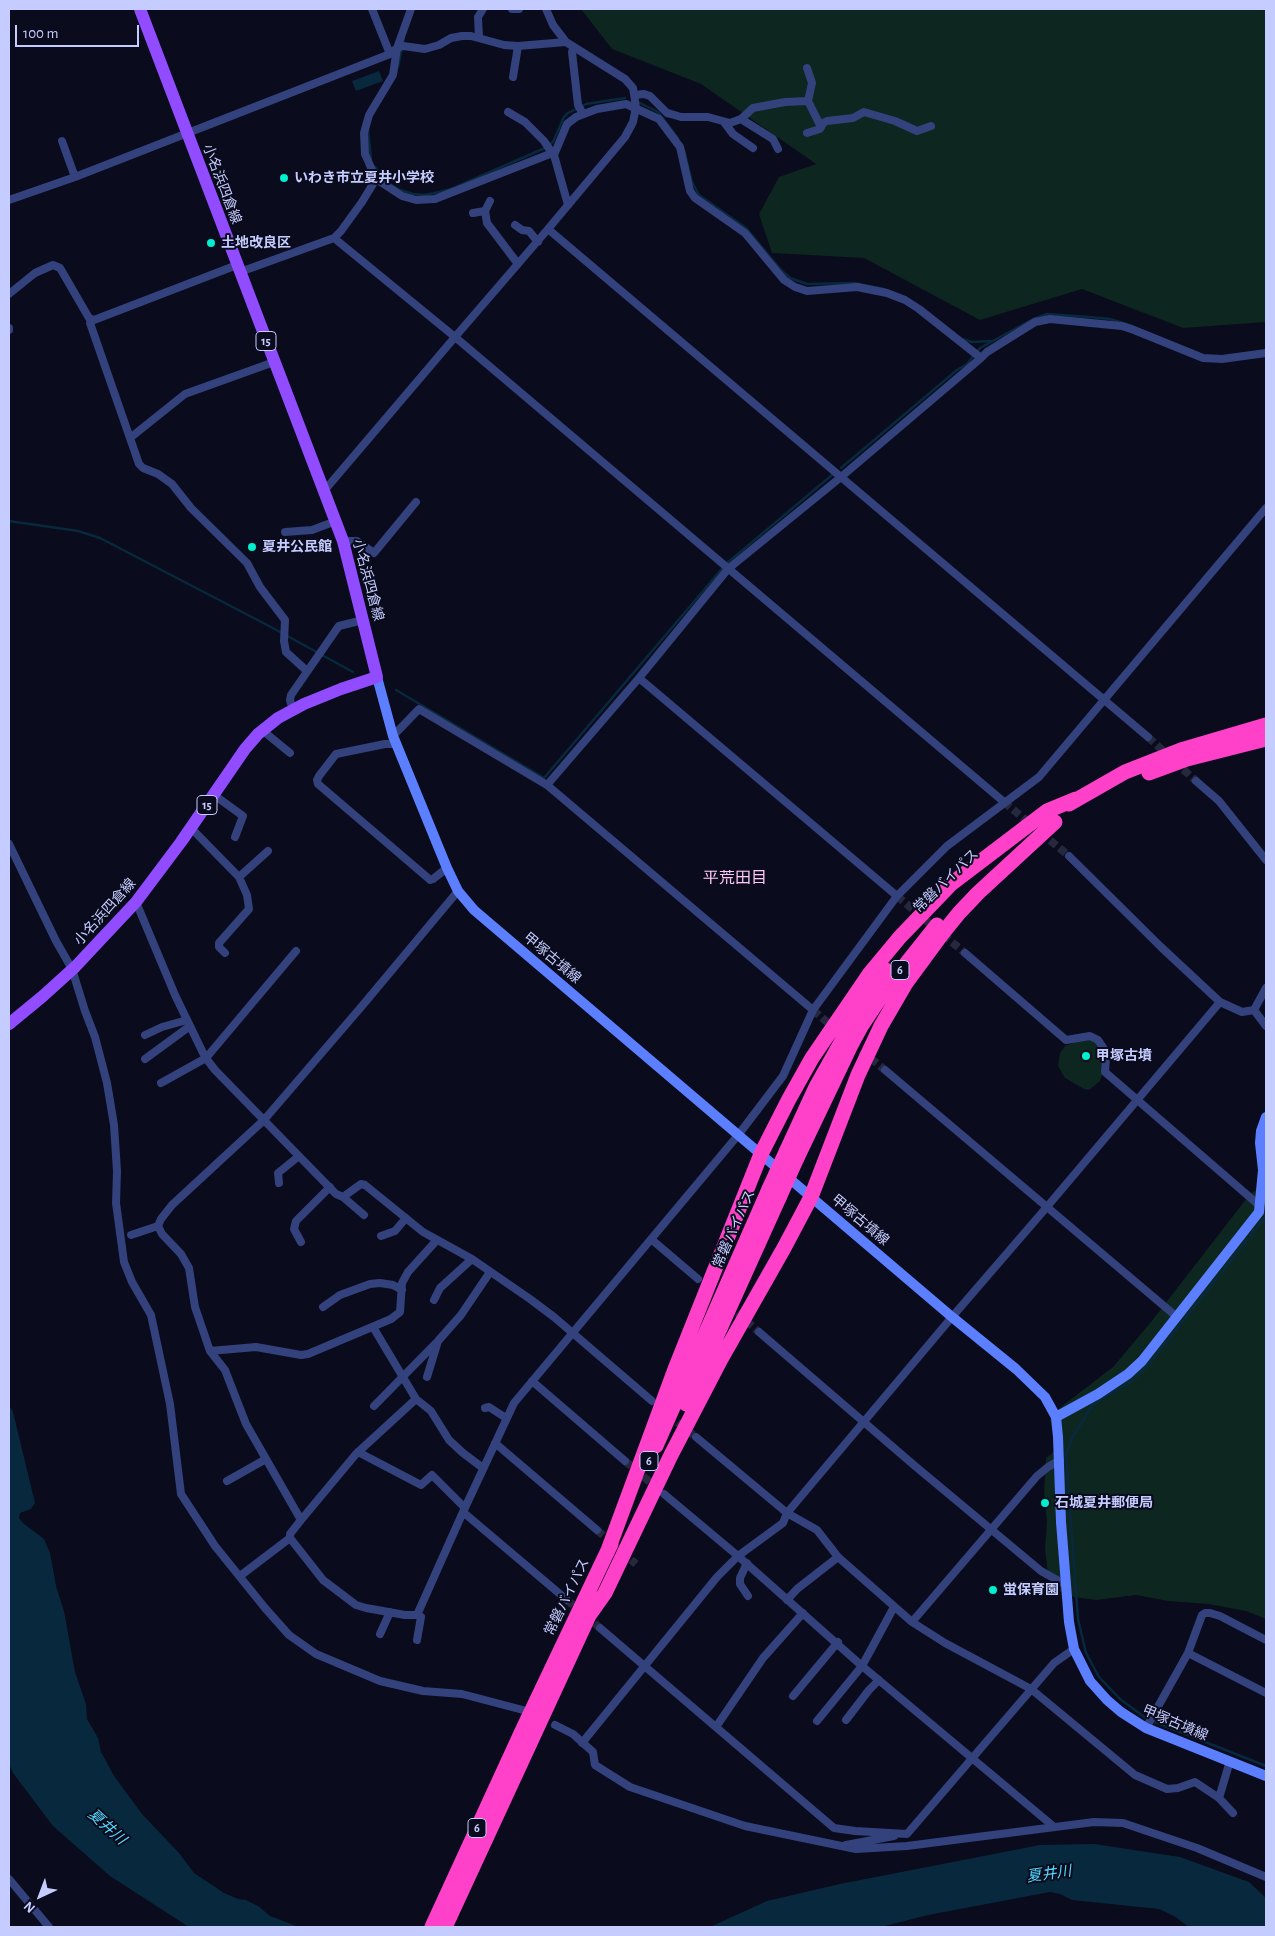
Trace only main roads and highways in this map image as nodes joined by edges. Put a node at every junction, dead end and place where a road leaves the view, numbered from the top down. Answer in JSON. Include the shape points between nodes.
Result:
{"nodes":[{"id":1,"x":140,"y":9,"type":"edge"},
{"id":2,"x":377,"y":677,"type":"junction"},
{"id":3,"x":1266,"y":725,"type":"edge"},
{"id":4,"x":1266,"y":738,"type":"edge"},
{"id":5,"x":1076,"y":799,"type":"junction"},
{"id":6,"x":1056,"y":822,"type":"junction"},
{"id":7,"x":9,"y":1024,"type":"edge"},
{"id":8,"x":1266,"y":1117,"type":"edge"},
{"id":9,"x":761,"y":1154,"type":"junction"},
{"id":10,"x":792,"y":1154,"type":"junction"},
{"id":11,"x":774,"y":1194,"type":"junction"},
{"id":12,"x":811,"y":1197,"type":"junction"},
{"id":13,"x":1056,"y":1417,"type":"junction"},
{"id":14,"x":607,"y":1552,"type":"junction"},
{"id":15,"x":588,"y":1617,"type":"junction"},
{"id":16,"x":528,"y":1731,"type":"junction"},
{"id":17,"x":1266,"y":1776,"type":"edge"},
{"id":18,"x":432,"y":1927,"type":"edge"},
{"id":19,"x":444,"y":1927,"type":"edge"}],
"edges":[{"from":1,"to":2,"type":"main road","name":"小名浜四倉線","number":"15","via":[[336,521]]},
{"from":2,"to":7,"type":"main road","name":"小名浜四倉線","number":"15","via":[[293,710],[262,730],[136,902],[70,972]]},
{"from":2,"to":9,"type":"main road","name":"甲塚古墳線","via":[[394,740],[446,868],[474,910]]},
{"from":3,"to":5,"type":"highway","name":"常磐バイパス","number":"6","via":[[1181,750],[1125,772]]},
{"from":4,"to":6,"type":"highway","name":"常磐バイパス","number":"6","via":[[1187,759],[1124,782]]},
{"from":5,"to":9,"type":"highway","via":[[1047,811],[962,875],[900,937],[870,973],[825,1038]]},
{"from":5,"to":10,"type":"highway","name":"常磐バイパス","number":"6","via":[[990,860],[904,948],[877,982],[816,1087]]},
{"from":6,"to":10,"type":"highway","name":"常磐バイパス","number":"6","via":[[959,900],[918,948],[886,989],[851,1045]]},
{"from":6,"to":12,"type":"highway","via":[[978,893],[906,983],[858,1075]]},
{"from":8,"to":13,"type":"main road","via":[[1260,1144],[1263,1170],[1260,1206],[1248,1228],[1142,1361],[1098,1394]]},
{"from":9,"to":12,"type":"main road","name":"甲塚古墳線"},
{"from":9,"to":14,"type":"highway","via":[[675,1368]]},
{"from":10,"to":11,"type":"highway","name":"常磐バイパス","number":"6","bridge":true},
{"from":11,"to":14,"type":"highway","name":"常磐バイパス","number":"6"},
{"from":11,"to":15,"type":"highway","name":"常磐バイパス","number":"6"},
{"from":12,"to":13,"type":"main road","name":"甲塚古墳線","via":[[1016,1369],[1038,1390]]},
{"from":12,"to":15,"type":"highway","via":[[671,1455],[605,1593]]},
{"from":13,"to":17,"type":"main road","name":"甲塚古墳線","via":[[1069,1622],[1074,1649],[1090,1681],[1121,1712]]},
{"from":14,"to":16,"type":"highway","name":"常磐バイパス","number":"6"},
{"from":15,"to":16,"type":"highway","name":"常磐バイパス","number":"6"},
{"from":16,"to":18,"type":"highway","name":"常磐バイパス","number":"6"},
{"from":16,"to":19,"type":"highway","name":"常磐バイパス","number":"6"}]}
